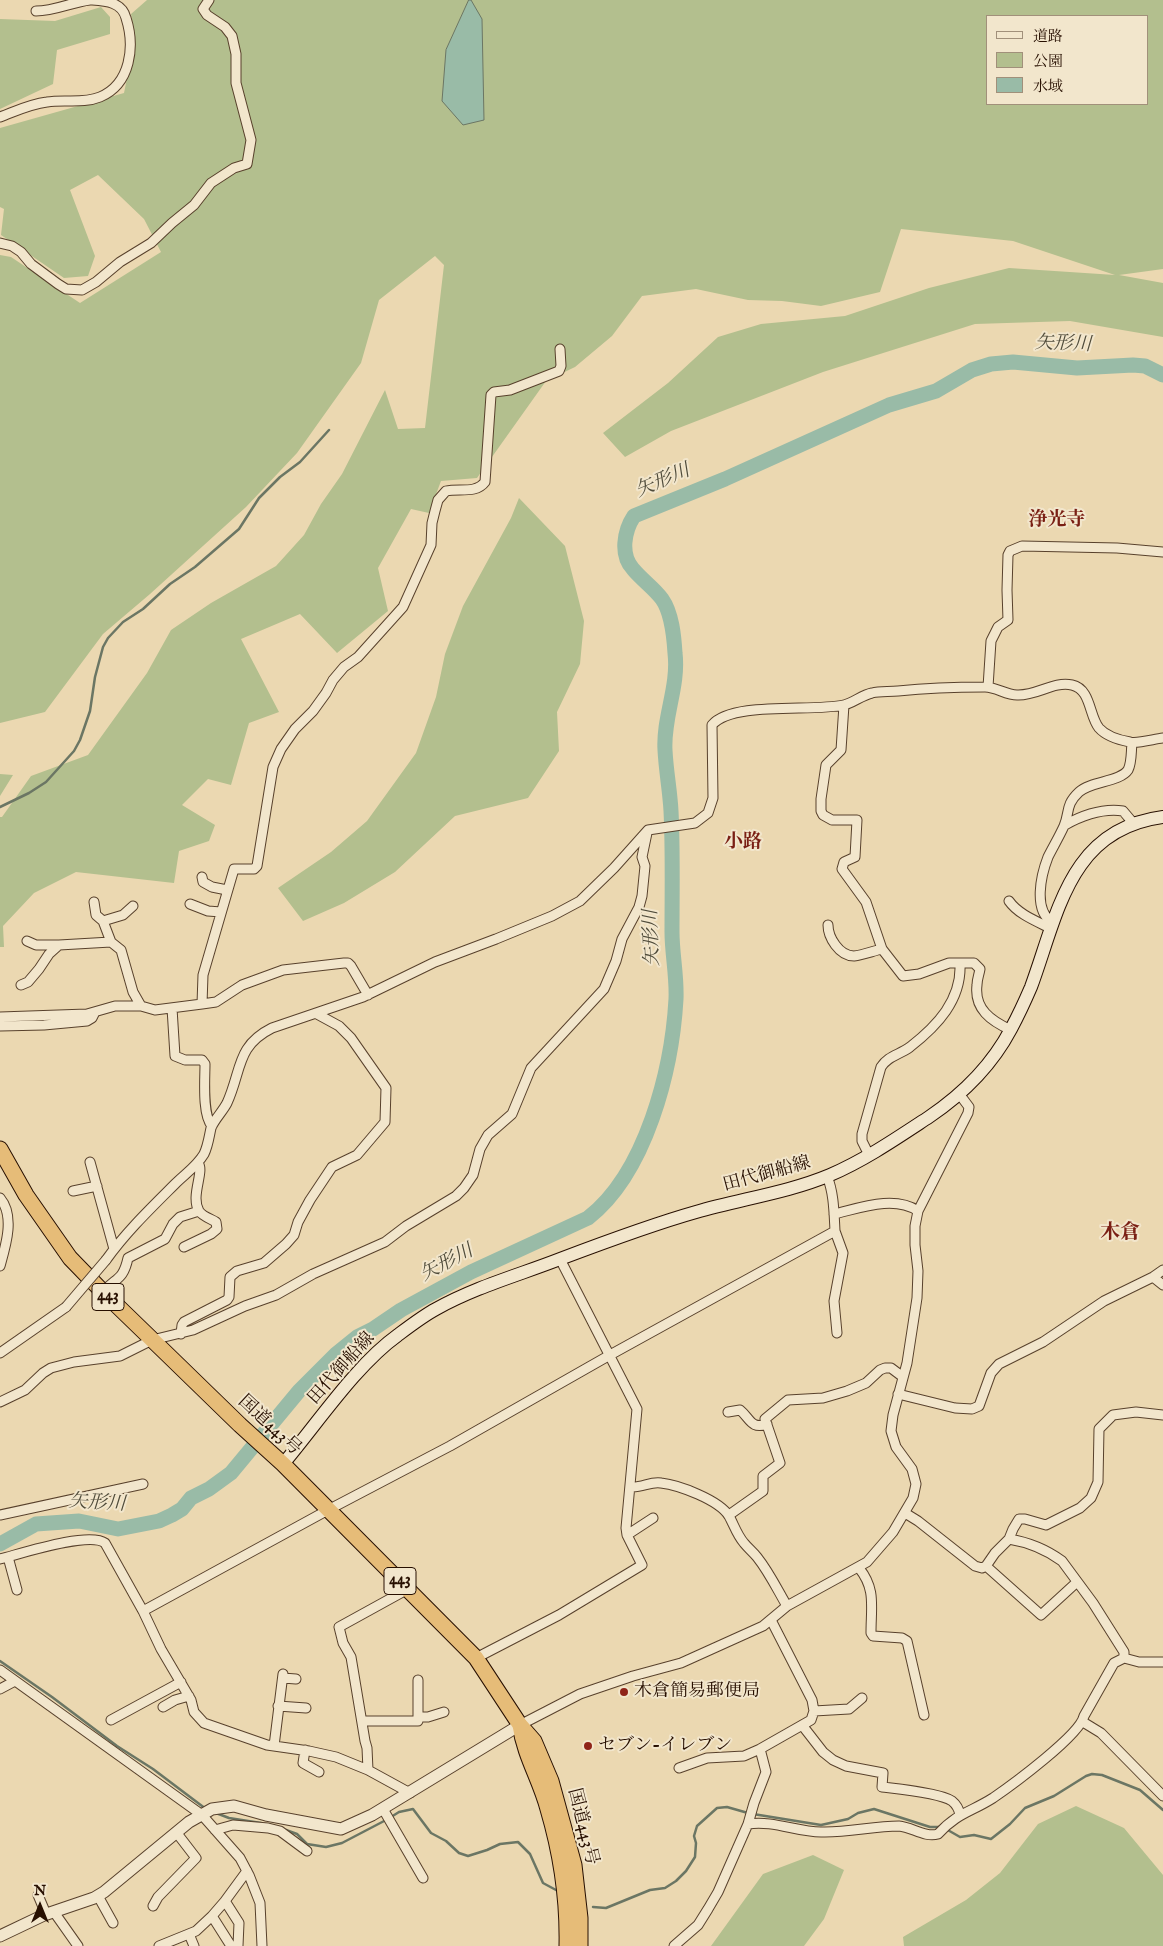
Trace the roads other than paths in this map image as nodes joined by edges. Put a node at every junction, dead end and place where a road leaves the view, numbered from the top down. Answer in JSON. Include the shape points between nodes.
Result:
{"nodes":[{"id":1,"x":91,"y":0,"type":"edge"},
{"id":2,"x":209,"y":0,"type":"edge"},
{"id":3,"x":36,"y":11,"type":"dead end"},
{"id":4,"x":0,"y":117,"type":"edge"},
{"id":5,"x":0,"y":243,"type":"edge"},
{"id":6,"x":560,"y":349,"type":"dead end"},
{"id":7,"x":1163,"y":552,"type":"edge"},
{"id":8,"x":988,"y":687,"type":"junction"},
{"id":9,"x":844,"y":705,"type":"junction"},
{"id":10,"x":1163,"y":738,"type":"edge"},
{"id":11,"x":1132,"y":743,"type":"junction"},
{"id":12,"x":1163,"y":817,"type":"edge"},
{"id":13,"x":1134,"y":824,"type":"junction"},
{"id":14,"x":1065,"y":825,"type":"junction"},
{"id":15,"x":650,"y":830,"type":"junction"},
{"id":16,"x":202,"y":877,"type":"dead end"},
{"id":17,"x":227,"y":890,"type":"junction"},
{"id":18,"x":1008,"y":900,"type":"dead end"},
{"id":19,"x":94,"y":902,"type":"dead end"},
{"id":20,"x":190,"y":904,"type":"dead end"},
{"id":21,"x":133,"y":906,"type":"dead end"},
{"id":22,"x":221,"y":912,"type":"junction"},
{"id":23,"x":103,"y":921,"type":"junction"},
{"id":24,"x":828,"y":925,"type":"dead end"},
{"id":25,"x":1051,"y":925,"type":"junction"},
{"id":26,"x":28,"y":941,"type":"dead end"},
{"id":27,"x":111,"y":942,"type":"junction"},
{"id":28,"x":59,"y":945,"type":"junction"},
{"id":29,"x":882,"y":949,"type":"junction"},
{"id":30,"x":960,"y":963,"type":"junction"},
{"id":31,"x":21,"y":985,"type":"dead end"},
{"id":32,"x":368,"y":995,"type":"junction"},
{"id":33,"x":202,"y":1004,"type":"junction"},
{"id":34,"x":141,"y":1006,"type":"junction"},
{"id":35,"x":172,"y":1008,"type":"junction"},
{"id":36,"x":95,"y":1011,"type":"junction"},
{"id":37,"x":317,"y":1014,"type":"junction"},
{"id":38,"x":0,"y":1017,"type":"edge"},
{"id":39,"x":0,"y":1026,"type":"edge"},
{"id":40,"x":1011,"y":1030,"type":"junction"},
{"id":41,"x":960,"y":1095,"type":"junction"},
{"id":42,"x":212,"y":1126,"type":"junction"},
{"id":43,"x":0,"y":1149,"type":"edge"},
{"id":44,"x":869,"y":1155,"type":"junction"},
{"id":45,"x":90,"y":1162,"type":"dead end"},
{"id":46,"x":198,"y":1163,"type":"junction"},
{"id":47,"x":827,"y":1176,"type":"junction"},
{"id":48,"x":97,"y":1186,"type":"junction"},
{"id":49,"x":73,"y":1191,"type":"dead end"},
{"id":50,"x":0,"y":1198,"type":"edge"},
{"id":51,"x":918,"y":1210,"type":"junction"},
{"id":52,"x":199,"y":1211,"type":"junction"},
{"id":53,"x":834,"y":1214,"type":"junction"},
{"id":54,"x":835,"y":1231,"type":"junction"},
{"id":55,"x":184,"y":1247,"type":"dead end"},
{"id":56,"x":114,"y":1249,"type":"junction"},
{"id":57,"x":560,"y":1259,"type":"junction"},
{"id":58,"x":0,"y":1266,"type":"edge"},
{"id":59,"x":1163,"y":1270,"type":"edge"},
{"id":60,"x":1153,"y":1277,"type":"junction"},
{"id":61,"x":1163,"y":1284,"type":"edge"},
{"id":62,"x":103,"y":1292,"type":"junction"},
{"id":63,"x":837,"y":1333,"type":"dead end"},
{"id":64,"x":181,"y":1334,"type":"junction"},
{"id":65,"x":152,"y":1340,"type":"junction"},
{"id":66,"x":0,"y":1353,"type":"edge"},
{"id":67,"x":610,"y":1355,"type":"junction"},
{"id":68,"x":903,"y":1377,"type":"junction"},
{"id":69,"x":898,"y":1394,"type":"junction"},
{"id":70,"x":0,"y":1402,"type":"edge"},
{"id":71,"x":728,"y":1412,"type":"dead end"},
{"id":72,"x":1163,"y":1416,"type":"edge"},
{"id":73,"x":766,"y":1424,"type":"junction"},
{"id":74,"x":283,"y":1464,"type":"junction"},
{"id":75,"x":143,"y":1484,"type":"dead end"},
{"id":76,"x":631,"y":1487,"type":"junction"},
{"id":77,"x":328,"y":1510,"type":"junction"},
{"id":78,"x":905,"y":1513,"type":"junction"},
{"id":79,"x":0,"y":1515,"type":"edge"},
{"id":80,"x":729,"y":1515,"type":"junction"},
{"id":81,"x":653,"y":1518,"type":"dead end"},
{"id":82,"x":627,"y":1534,"type":"junction"},
{"id":83,"x":1008,"y":1539,"type":"junction"},
{"id":84,"x":4,"y":1558,"type":"edge"},
{"id":85,"x":986,"y":1566,"type":"junction"},
{"id":86,"x":859,"y":1568,"type":"junction"},
{"id":87,"x":1077,"y":1582,"type":"junction"},
{"id":88,"x":408,"y":1589,"type":"junction"},
{"id":89,"x":17,"y":1590,"type":"dead end"},
{"id":90,"x":787,"y":1606,"type":"junction"},
{"id":91,"x":143,"y":1611,"type":"junction"},
{"id":92,"x":771,"y":1620,"type":"junction"},
{"id":93,"x":476,"y":1658,"type":"junction"},
{"id":94,"x":1124,"y":1658,"type":"junction"},
{"id":95,"x":1163,"y":1662,"type":"edge"},
{"id":96,"x":0,"y":1670,"type":"edge"},
{"id":97,"x":296,"y":1679,"type":"dead end"},
{"id":98,"x":418,"y":1680,"type":"dead end"},
{"id":99,"x":15,"y":1681,"type":"junction"},
{"id":100,"x":181,"y":1682,"type":"junction"},
{"id":101,"x":0,"y":1689,"type":"edge"},
{"id":102,"x":189,"y":1696,"type":"junction"},
{"id":103,"x":862,"y":1698,"type":"dead end"},
{"id":104,"x":278,"y":1706,"type":"junction"},
{"id":105,"x":163,"y":1707,"type":"dead end"},
{"id":106,"x":306,"y":1708,"type":"dead end"},
{"id":107,"x":814,"y":1711,"type":"junction"},
{"id":108,"x":444,"y":1712,"type":"dead end"},
{"id":109,"x":924,"y":1715,"type":"dead end"},
{"id":110,"x":418,"y":1717,"type":"junction"},
{"id":111,"x":111,"y":1720,"type":"dead end"},
{"id":112,"x":362,"y":1721,"type":"junction"},
{"id":113,"x":1082,"y":1722,"type":"junction"},
{"id":114,"x":520,"y":1725,"type":"junction"},
{"id":115,"x":802,"y":1725,"type":"junction"},
{"id":116,"x":274,"y":1746,"type":"junction"},
{"id":117,"x":760,"y":1749,"type":"junction"},
{"id":118,"x":305,"y":1750,"type":"junction"},
{"id":119,"x":679,"y":1768,"type":"dead end"},
{"id":120,"x":368,"y":1770,"type":"junction"},
{"id":121,"x":319,"y":1772,"type":"dead end"},
{"id":122,"x":410,"y":1793,"type":"junction"},
{"id":123,"x":1163,"y":1796,"type":"edge"},
{"id":124,"x":383,"y":1809,"type":"junction"},
{"id":125,"x":202,"y":1815,"type":"junction"},
{"id":126,"x":960,"y":1815,"type":"junction"},
{"id":127,"x":749,"y":1822,"type":"junction"},
{"id":128,"x":215,"y":1830,"type":"junction"},
{"id":129,"x":176,"y":1832,"type":"junction"},
{"id":130,"x":306,"y":1851,"type":"dead end"},
{"id":131,"x":247,"y":1871,"type":"junction"},
{"id":132,"x":423,"y":1878,"type":"dead end"},
{"id":133,"x":38,"y":1895,"type":"dead end"},
{"id":134,"x":98,"y":1896,"type":"junction"},
{"id":135,"x":225,"y":1901,"type":"junction"},
{"id":136,"x":153,"y":1906,"type":"dead end"},
{"id":137,"x":50,"y":1913,"type":"junction"},
{"id":138,"x":212,"y":1916,"type":"junction"},
{"id":139,"x":113,"y":1923,"type":"dead end"},
{"id":140,"x":189,"y":1934,"type":"junction"},
{"id":141,"x":0,"y":1936,"type":"edge"},
{"id":142,"x":74,"y":1946,"type":"edge"},
{"id":143,"x":78,"y":1946,"type":"edge"},
{"id":144,"x":159,"y":1946,"type":"edge"},
{"id":145,"x":194,"y":1946,"type":"edge"},
{"id":146,"x":231,"y":1946,"type":"edge"},
{"id":147,"x":238,"y":1946,"type":"edge"},
{"id":148,"x":262,"y":1946,"type":"edge"},
{"id":149,"x":567,"y":1946,"type":"edge"},
{"id":150,"x":580,"y":1946,"type":"edge"},
{"id":151,"x":674,"y":1946,"type":"edge"}],
"edges":[{"from":1,"to":3,"type":"street"},
{"from":1,"to":4,"type":"street","via":[[117,5],[126,15],[130,55],[127,68],[115,85],[100,97],[28,105]]},
{"from":2,"to":5,"type":"street","via":[[203,9],[232,36],[236,82],[251,140],[247,164],[234,168],[211,183],[194,206],[152,243],[82,290],[66,289],[31,264],[21,252]]},
{"from":6,"to":17,"type":"street","via":[[559,371],[491,395],[485,482],[474,490],[446,491],[438,500],[431,544],[403,607],[358,657],[344,667],[281,749],[273,767],[257,866],[249,870],[234,869]]},
{"from":7,"to":8,"type":"street","via":[[1022,546],[1010,551],[1006,590],[1008,620],[998,627],[991,641]]},
{"from":8,"to":9,"type":"street","via":[[871,693]]},
{"from":8,"to":11,"type":"street","via":[[1016,695],[1035,694],[1065,684],[1075,686],[1084,693],[1098,726],[1105,733]]},
{"from":9,"to":15,"type":"street","via":[[771,709],[725,714],[717,718],[712,725],[711,806],[702,818],[692,823]]},
{"from":9,"to":29,"type":"street","via":[[841,750],[826,765],[821,811],[832,820],[856,820],[854,857],[844,862],[842,869],[866,902]]},
{"from":10,"to":11,"type":"street"},
{"from":11,"to":14,"type":"street","via":[[1128,769],[1078,793],[1069,805]]},
{"from":12,"to":13,"type":"main road","name":"田代御船線"},
{"from":13,"to":14,"type":"street","via":[[1124,811],[1113,810],[1091,813]]},
{"from":13,"to":25,"type":"main road","name":"田代御船線","via":[[1089,854],[1072,876]]},
{"from":14,"to":25,"type":"street","via":[[1042,874],[1042,908]]},
{"from":15,"to":32,"type":"street","via":[[580,902],[435,962]]},
{"from":15,"to":64,"type":"street","via":[[642,857],[645,866],[639,907],[622,939],[604,988],[531,1068],[512,1114],[488,1135],[480,1149],[473,1175],[464,1188],[385,1242],[313,1274],[276,1295]]},
{"from":16,"to":17,"type":"street","via":[[203,882],[212,887]]},
{"from":17,"to":22,"type":"street"},
{"from":18,"to":25,"type":"street","via":[[1021,912]]},
{"from":19,"to":23,"type":"street","via":[[96,915]]},
{"from":20,"to":22,"type":"street","via":[[208,912]]},
{"from":21,"to":23,"type":"street","via":[[123,915]]},
{"from":22,"to":33,"type":"street","via":[[203,975]]},
{"from":23,"to":27,"type":"street"},
{"from":24,"to":29,"type":"street","via":[[830,938],[848,954],[853,956]]},
{"from":25,"to":40,"type":"main road","name":"田代御船線","via":[[1030,990]]},
{"from":26,"to":28,"type":"street","via":[[36,945]]},
{"from":27,"to":28,"type":"street"},
{"from":27,"to":34,"type":"street","via":[[121,950],[133,992]]},
{"from":28,"to":31,"type":"street","via":[[28,982]]},
{"from":29,"to":30,"type":"street","via":[[903,976],[919,974],[944,964]]},
{"from":30,"to":40,"type":"street","via":[[974,963],[980,967],[976,987],[978,1002],[988,1016]]},
{"from":30,"to":44,"type":"street","via":[[958,987],[943,1017],[909,1048],[886,1060],[881,1067],[862,1134]]},
{"from":32,"to":33,"type":"street","via":[[348,963],[344,963],[282,970],[242,985],[216,1002]]},
{"from":32,"to":37,"type":"street"},
{"from":33,"to":35,"type":"street"},
{"from":34,"to":35,"type":"street","via":[[154,1010]]},
{"from":34,"to":36,"type":"street","via":[[115,1006]]},
{"from":35,"to":42,"type":"street","via":[[176,1056],[185,1060],[202,1060],[205,1064],[207,1119]]},
{"from":36,"to":38,"type":"street","via":[[62,1016]]},
{"from":36,"to":39,"type":"street","via":[[87,1021]]},
{"from":37,"to":42,"type":"street","via":[[272,1028],[250,1044],[231,1095]]},
{"from":37,"to":64,"type":"street","via":[[339,1026],[351,1038],[386,1088],[385,1122],[357,1155],[332,1167],[286,1244],[264,1263],[233,1273],[228,1280],[227,1300],[184,1322]]},
{"from":40,"to":41,"type":"main road","name":"田代御船線"},
{"from":41,"to":44,"type":"main road","name":"田代御船線"},
{"from":41,"to":51,"type":"street","via":[[969,1107],[968,1113]]},
{"from":42,"to":46,"type":"street","via":[[209,1142]]},
{"from":43,"to":62,"type":"highway","name":"国道443号","number":"443","via":[[26,1195],[70,1258]]},
{"from":44,"to":47,"type":"main road","name":"田代御船線"},
{"from":45,"to":48,"type":"street"},
{"from":46,"to":52,"type":"street","via":[[201,1168],[196,1193]]},
{"from":46,"to":56,"type":"street"},
{"from":47,"to":53,"type":"street"},
{"from":47,"to":57,"type":"main road","name":"田代御船線","via":[[782,1192],[690,1214]]},
{"from":48,"to":49,"type":"street"},
{"from":48,"to":56,"type":"street"},
{"from":50,"to":58,"type":"street","via":[[8,1214],[8,1233]]},
{"from":51,"to":53,"type":"street","via":[[907,1204],[890,1204]]},
{"from":51,"to":68,"type":"street","via":[[915,1226],[917,1298]]},
{"from":52,"to":55,"type":"street","via":[[216,1222],[217,1229]]},
{"from":52,"to":62,"type":"street","via":[[180,1217],[165,1239],[128,1258],[121,1278]]},
{"from":53,"to":54,"type":"street"},
{"from":54,"to":63,"type":"street","via":[[843,1253],[835,1296]]},
{"from":54,"to":67,"type":"street"},
{"from":56,"to":66,"type":"street","bridge":true,"via":[[66,1307]]},
{"from":57,"to":67,"type":"street"},
{"from":57,"to":74,"type":"main road","name":"田代御船線","via":[[436,1309],[395,1337],[365,1365]]},
{"from":59,"to":60,"type":"street"},
{"from":60,"to":61,"type":"street"},
{"from":60,"to":69,"type":"street","via":[[1104,1301],[1043,1342],[999,1364],[991,1373],[979,1406],[955,1408]]},
{"from":62,"to":65,"type":"highway","name":"国道443号","number":"443"},
{"from":64,"to":65,"type":"street"},
{"from":65,"to":70,"type":"street","via":[[120,1356],[51,1368],[25,1390]]},
{"from":65,"to":74,"type":"highway","name":"国道443号","number":"443"},
{"from":67,"to":76,"type":"street","via":[[637,1408]]},
{"from":67,"to":77,"type":"street","via":[[450,1446]]},
{"from":68,"to":69,"type":"street"},
{"from":68,"to":73,"type":"street","via":[[891,1368],[885,1368],[866,1383],[847,1391],[823,1398],[788,1400],[766,1418]]},
{"from":69,"to":78,"type":"street","via":[[891,1426],[892,1437],[912,1469],[916,1484]]},
{"from":71,"to":73,"type":"street","via":[[740,1410],[751,1424]]},
{"from":72,"to":83,"type":"street","via":[[1136,1412],[1113,1415],[1099,1430],[1098,1482],[1091,1498],[1080,1508],[1046,1525],[1019,1519]]},
{"from":73,"to":80,"type":"street","via":[[780,1463],[763,1476],[762,1491]]},
{"from":74,"to":77,"type":"highway","name":"国道443号","number":"443"},
{"from":75,"to":79,"type":"street"},
{"from":76,"to":80,"type":"street","via":[[655,1482],[685,1488]]},
{"from":76,"to":82,"type":"street"},
{"from":77,"to":88,"type":"highway","name":"国道443号","number":"443"},
{"from":77,"to":91,"type":"street"},
{"from":78,"to":85,"type":"street","via":[[975,1566]]},
{"from":78,"to":86,"type":"street","via":[[876,1554]]},
{"from":80,"to":90,"type":"street"},
{"from":81,"to":82,"type":"street"},
{"from":82,"to":93,"type":"street","via":[[642,1565],[559,1615]]},
{"from":83,"to":85,"type":"street"},
{"from":83,"to":87,"type":"street","via":[[1052,1554],[1062,1561]]},
{"from":84,"to":89,"type":"street"},
{"from":84,"to":91,"type":"street","via":[[54,1544],[93,1538],[100,1540],[105,1543]]},
{"from":85,"to":87,"type":"street","via":[[1040,1614]]},
{"from":86,"to":90,"type":"street"},
{"from":86,"to":109,"type":"street","via":[[871,1588],[871,1633],[907,1641]]},
{"from":87,"to":94,"type":"street","via":[[1124,1652]]},
{"from":88,"to":93,"type":"highway","name":"国道443号","number":"443"},
{"from":88,"to":112,"type":"street","via":[[339,1627],[351,1657]]},
{"from":90,"to":92,"type":"street"},
{"from":91,"to":100,"type":"street"},
{"from":92,"to":107,"type":"street","via":[[812,1700]]},
{"from":92,"to":114,"type":"street","via":[[690,1660],[580,1694]]},
{"from":93,"to":114,"type":"highway","name":"国道443号","number":"443"},
{"from":94,"to":95,"type":"street"},
{"from":94,"to":113,"type":"street","via":[[1114,1663]]},
{"from":96,"to":99,"type":"street"},
{"from":97,"to":104,"type":"street","via":[[283,1676]]},
{"from":98,"to":110,"type":"street"},
{"from":99,"to":101,"type":"street"},
{"from":99,"to":125,"type":"street"},
{"from":100,"to":102,"type":"street"},
{"from":100,"to":111,"type":"street"},
{"from":102,"to":105,"type":"street"},
{"from":102,"to":116,"type":"street","via":[[194,1712],[204,1723]]},
{"from":103,"to":107,"type":"street","via":[[849,1709]]},
{"from":104,"to":106,"type":"street"},
{"from":104,"to":116,"type":"street"},
{"from":107,"to":115,"type":"street","via":[[811,1720]]},
{"from":108,"to":110,"type":"street"},
{"from":110,"to":112,"type":"street","via":[[418,1721]]},
{"from":112,"to":120,"type":"street"},
{"from":113,"to":123,"type":"street","via":[[1101,1733]]},
{"from":113,"to":126,"type":"street","via":[[1066,1740],[1025,1773],[992,1798]]},
{"from":114,"to":122,"type":"street"},
{"from":114,"to":149,"type":"highway","name":"国道443号","number":"443","via":[[523,1745],[548,1807],[559,1854],[566,1904]]},
{"from":114,"to":150,"type":"highway","name":"国道443号","number":"443","via":[[534,1741],[551,1781],[574,1866]]},
{"from":115,"to":117,"type":"street"},
{"from":115,"to":126,"type":"street","via":[[823,1752],[840,1764],[882,1773],[882,1787],[951,1801]]},
{"from":116,"to":118,"type":"street"},
{"from":117,"to":119,"type":"street","via":[[744,1756],[707,1758]]},
{"from":117,"to":127,"type":"street","via":[[766,1772]]},
{"from":118,"to":120,"type":"street","via":[[336,1757]]},
{"from":118,"to":121,"type":"street","via":[[303,1763]]},
{"from":120,"to":122,"type":"street"},
{"from":122,"to":124,"type":"street"},
{"from":124,"to":125,"type":"street","via":[[341,1829],[234,1806],[212,1809]]},
{"from":124,"to":132,"type":"street"},
{"from":125,"to":128,"type":"street"},
{"from":125,"to":129,"type":"street"},
{"from":126,"to":127,"type":"street","via":[[932,1835],[906,1826],[823,1832]]},
{"from":127,"to":151,"type":"street","via":[[708,1909],[698,1925]]},
{"from":128,"to":130,"type":"street","via":[[233,1824],[268,1828],[280,1831]]},
{"from":128,"to":131,"type":"street"},
{"from":129,"to":134,"type":"street"},
{"from":129,"to":136,"type":"street","via":[[196,1858]]},
{"from":131,"to":135,"type":"street"},
{"from":131,"to":148,"type":"street","via":[[260,1903]]},
{"from":133,"to":137,"type":"street"},
{"from":134,"to":137,"type":"street"},
{"from":134,"to":139,"type":"street"},
{"from":135,"to":138,"type":"street"},
{"from":135,"to":147,"type":"street","via":[[239,1923]]},
{"from":137,"to":141,"type":"street"},
{"from":137,"to":142,"type":"street"},
{"from":137,"to":143,"type":"street"},
{"from":138,"to":140,"type":"street"},
{"from":138,"to":146,"type":"street"},
{"from":140,"to":144,"type":"street"},
{"from":140,"to":145,"type":"street"}]}
